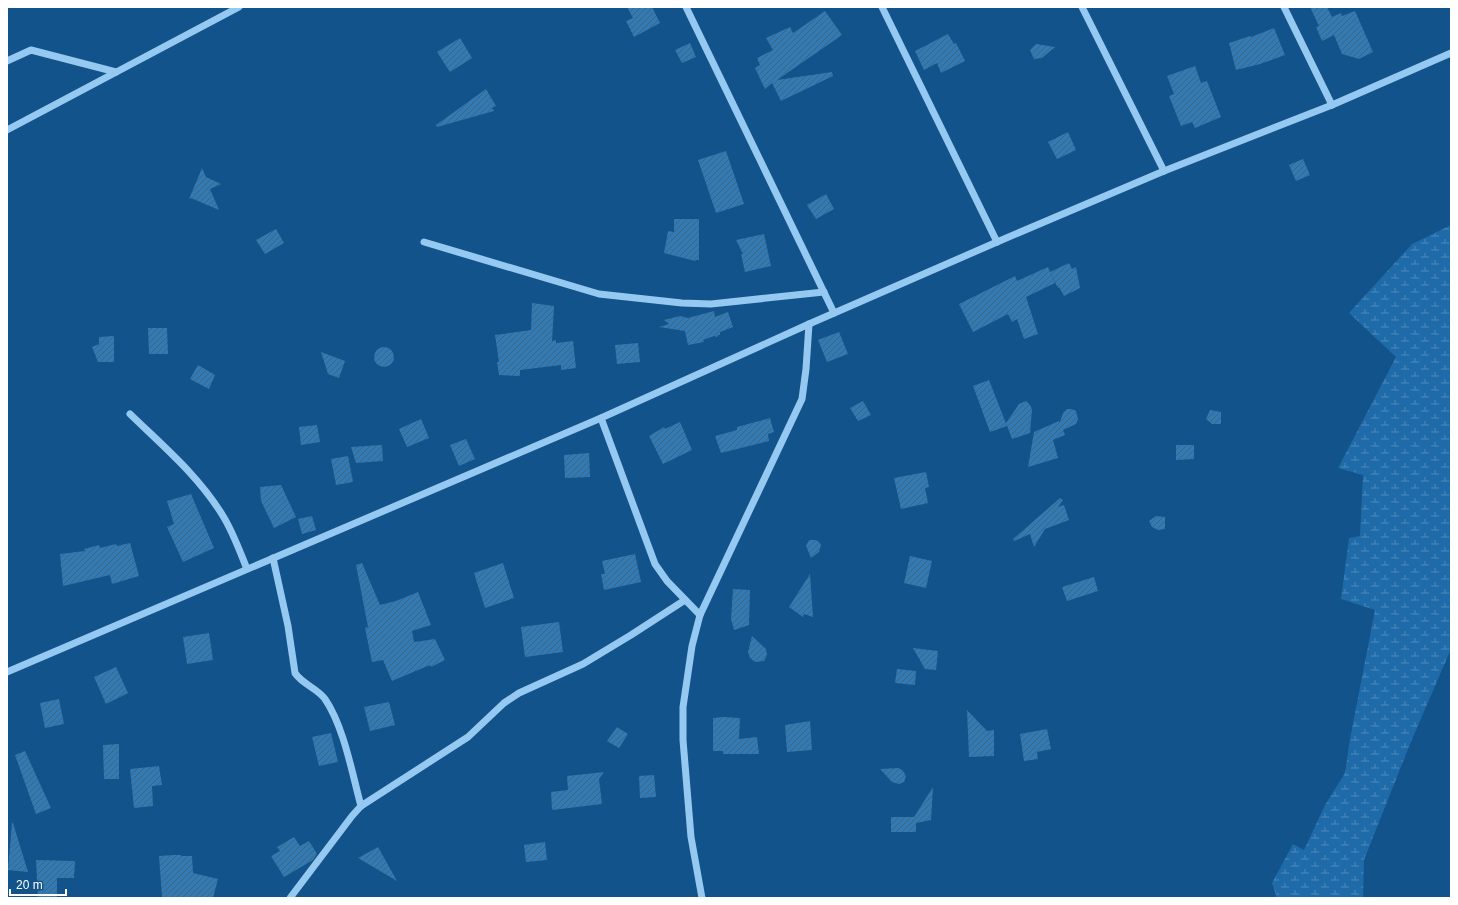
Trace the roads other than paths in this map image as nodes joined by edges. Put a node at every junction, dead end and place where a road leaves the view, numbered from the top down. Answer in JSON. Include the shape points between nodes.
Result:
{"nodes":[{"id":1,"x":239,"y":7,"type":"edge"},
{"id":2,"x":686,"y":7,"type":"edge"},
{"id":3,"x":882,"y":7,"type":"edge"},
{"id":4,"x":1082,"y":7,"type":"edge"},
{"id":5,"x":1284,"y":7,"type":"edge"},
{"id":6,"x":1451,"y":53,"type":"edge"},
{"id":7,"x":7,"y":62,"type":"edge"},
{"id":8,"x":116,"y":72,"type":"junction"},
{"id":9,"x":1332,"y":105,"type":"junction"},
{"id":10,"x":7,"y":130,"type":"edge"},
{"id":11,"x":1164,"y":171,"type":"junction"},
{"id":12,"x":424,"y":242,"type":"dead end"},
{"id":13,"x":997,"y":242,"type":"junction"},
{"id":14,"x":824,"y":292,"type":"junction"},
{"id":15,"x":834,"y":313,"type":"junction"},
{"id":16,"x":809,"y":324,"type":"junction"},
{"id":17,"x":130,"y":414,"type":"dead end"},
{"id":18,"x":601,"y":418,"type":"junction"},
{"id":19,"x":273,"y":558,"type":"junction"},
{"id":20,"x":247,"y":569,"type":"junction"},
{"id":21,"x":685,"y":600,"type":"junction"},
{"id":22,"x":700,"y":616,"type":"junction"},
{"id":23,"x":7,"y":672,"type":"edge"},
{"id":24,"x":361,"y":806,"type":"junction"},
{"id":25,"x":290,"y":898,"type":"edge"},
{"id":26,"x":702,"y":898,"type":"edge"}],
"edges":[{"from":1,"to":8,"type":"street"},
{"from":2,"to":14,"type":"street"},
{"from":3,"to":13,"type":"street"},
{"from":4,"to":11,"type":"street"},
{"from":5,"to":9,"type":"street"},
{"from":6,"to":9,"type":"street"},
{"from":7,"to":8,"type":"street","via":[[31,50]]},
{"from":8,"to":10,"type":"street"},
{"from":9,"to":11,"type":"street"},
{"from":11,"to":13,"type":"street"},
{"from":12,"to":14,"type":"street","via":[[599,294],[711,304]]},
{"from":13,"to":15,"type":"street"},
{"from":14,"to":15,"type":"street"},
{"from":15,"to":16,"type":"street"},
{"from":16,"to":18,"type":"street"},
{"from":16,"to":22,"type":"street","via":[[802,399]]},
{"from":17,"to":20,"type":"street","via":[[203,488],[224,517]]},
{"from":18,"to":19,"type":"street"},
{"from":18,"to":21,"type":"street","via":[[655,564]]},
{"from":19,"to":20,"type":"street"},
{"from":19,"to":24,"type":"street","via":[[295,673],[298,678],[319,692],[334,716]]},
{"from":20,"to":23,"type":"street"},
{"from":21,"to":22,"type":"street"},
{"from":21,"to":24,"type":"street","via":[[583,664],[519,693],[504,703],[468,737]]},
{"from":22,"to":26,"type":"street","via":[[692,646],[683,708],[683,740],[691,838]]},
{"from":24,"to":25,"type":"street"}]}
